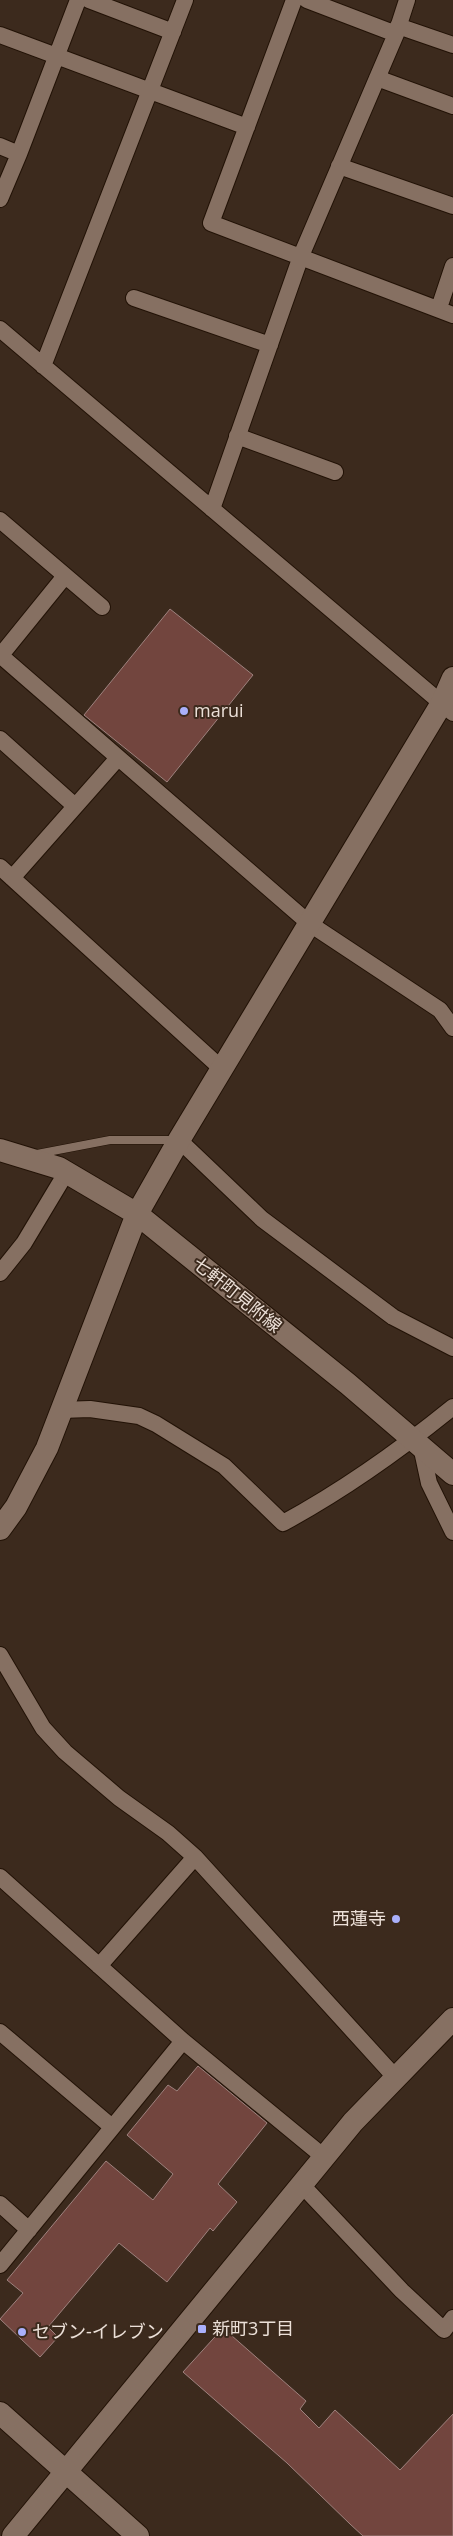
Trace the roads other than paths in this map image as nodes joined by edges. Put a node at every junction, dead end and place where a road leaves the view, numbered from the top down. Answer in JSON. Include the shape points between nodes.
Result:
{"nodes":[{"id":1,"x":78,"y":0,"type":"edge"},
{"id":2,"x":89,"y":0,"type":"edge"},
{"id":3,"x":185,"y":0,"type":"edge"},
{"id":4,"x":294,"y":0,"type":"edge"},
{"id":5,"x":307,"y":0,"type":"edge"},
{"id":6,"x":407,"y":0,"type":"edge"},
{"id":7,"x":397,"y":30,"type":"junction"},
{"id":8,"x":172,"y":32,"type":"junction"},
{"id":9,"x":0,"y":34,"type":"edge"},
{"id":10,"x":453,"y":45,"type":"edge"},
{"id":11,"x":58,"y":55,"type":"junction"},
{"id":12,"x":377,"y":78,"type":"junction"},
{"id":13,"x":150,"y":90,"type":"junction"},
{"id":14,"x":453,"y":106,"type":"edge"},
{"id":15,"x":247,"y":127,"type":"junction"},
{"id":16,"x":0,"y":146,"type":"edge"},
{"id":17,"x":19,"y":154,"type":"junction"},
{"id":18,"x":339,"y":166,"type":"junction"},
{"id":19,"x":0,"y":199,"type":"edge"},
{"id":20,"x":453,"y":206,"type":"edge"},
{"id":21,"x":301,"y":256,"type":"junction"},
{"id":22,"x":453,"y":266,"type":"edge"},
{"id":23,"x":134,"y":298,"type":"dead end"},
{"id":24,"x":446,"y":311,"type":"edge"},
{"id":25,"x":0,"y":329,"type":"edge"},
{"id":26,"x":270,"y":345,"type":"junction"},
{"id":27,"x":44,"y":366,"type":"junction"},
{"id":28,"x":238,"y":436,"type":"junction"},
{"id":29,"x":335,"y":472,"type":"dead end"},
{"id":30,"x":212,"y":509,"type":"junction"},
{"id":31,"x":0,"y":520,"type":"edge"},
{"id":32,"x":65,"y":576,"type":"junction"},
{"id":33,"x":102,"y":607,"type":"dead end"},
{"id":34,"x":0,"y":655,"type":"edge"},
{"id":35,"x":453,"y":678,"type":"edge"},
{"id":36,"x":447,"y":708,"type":"edge"},
{"id":37,"x":0,"y":739,"type":"edge"},
{"id":38,"x":118,"y":758,"type":"junction"},
{"id":39,"x":75,"y":806,"type":"junction"},
{"id":40,"x":6,"y":873,"type":"edge"},
{"id":41,"x":310,"y":924,"type":"junction"},
{"id":42,"x":453,"y":1028,"type":"edge"},
{"id":43,"x":222,"y":1069,"type":"junction"},
{"id":44,"x":179,"y":1140,"type":"junction"},
{"id":45,"x":0,"y":1150,"type":"edge"},
{"id":46,"x":23,"y":1156,"type":"junction"},
{"id":47,"x":66,"y":1173,"type":"junction"},
{"id":48,"x":137,"y":1214,"type":"junction"},
{"id":49,"x":0,"y":1273,"type":"edge"},
{"id":50,"x":453,"y":1348,"type":"edge"},
{"id":51,"x":453,"y":1407,"type":"edge"},
{"id":52,"x":61,"y":1410,"type":"junction"},
{"id":53,"x":417,"y":1443,"type":"junction"},
{"id":54,"x":453,"y":1474,"type":"edge"},
{"id":55,"x":0,"y":1529,"type":"edge"},
{"id":56,"x":453,"y":1532,"type":"edge"},
{"id":57,"x":0,"y":1656,"type":"edge"},
{"id":58,"x":195,"y":1857,"type":"junction"},
{"id":59,"x":0,"y":1878,"type":"edge"},
{"id":60,"x":99,"y":1966,"type":"junction"},
{"id":61,"x":452,"y":2023,"type":"edge"},
{"id":62,"x":0,"y":2032,"type":"edge"},
{"id":63,"x":183,"y":2041,"type":"junction"},
{"id":64,"x":395,"y":2077,"type":"junction"},
{"id":65,"x":112,"y":2127,"type":"junction"},
{"id":66,"x":324,"y":2157,"type":"junction"},
{"id":67,"x":301,"y":2184,"type":"junction"},
{"id":68,"x":0,"y":2204,"type":"edge"},
{"id":69,"x":29,"y":2230,"type":"junction"},
{"id":70,"x":0,"y":2265,"type":"edge"},
{"id":71,"x":453,"y":2318,"type":"edge"},
{"id":72,"x":0,"y":2413,"type":"edge"},
{"id":73,"x":66,"y":2472,"type":"junction"},
{"id":74,"x":13,"y":2536,"type":"edge"},
{"id":75,"x":138,"y":2536,"type":"edge"}],
"edges":[{"from":1,"to":11,"type":"street"},
{"from":2,"to":8,"type":"street"},
{"from":3,"to":8,"type":"street"},
{"from":4,"to":15,"type":"street"},
{"from":5,"to":7,"type":"street"},
{"from":6,"to":7,"type":"street"},
{"from":7,"to":10,"type":"street"},
{"from":7,"to":12,"type":"street"},
{"from":8,"to":13,"type":"street"},
{"from":9,"to":11,"type":"street"},
{"from":11,"to":13,"type":"street"},
{"from":11,"to":17,"type":"street"},
{"from":12,"to":14,"type":"street"},
{"from":12,"to":18,"type":"street"},
{"from":13,"to":15,"type":"street"},
{"from":13,"to":27,"type":"street"},
{"from":15,"to":21,"type":"street","via":[[211,223]]},
{"from":16,"to":17,"type":"street"},
{"from":17,"to":19,"type":"street"},
{"from":18,"to":20,"type":"street"},
{"from":18,"to":21,"type":"street"},
{"from":21,"to":24,"type":"street"},
{"from":21,"to":26,"type":"street"},
{"from":22,"to":24,"type":"street"},
{"from":23,"to":26,"type":"street"},
{"from":25,"to":27,"type":"street"},
{"from":26,"to":28,"type":"street"},
{"from":27,"to":30,"type":"street"},
{"from":28,"to":29,"type":"street"},
{"from":28,"to":30,"type":"street"},
{"from":30,"to":36,"type":"street"},
{"from":31,"to":32,"type":"street"},
{"from":32,"to":33,"type":"street"},
{"from":32,"to":34,"type":"street"},
{"from":34,"to":38,"type":"street"},
{"from":35,"to":36,"type":"street"},
{"from":36,"to":41,"type":"street"},
{"from":37,"to":39,"type":"street"},
{"from":38,"to":39,"type":"street"},
{"from":38,"to":41,"type":"street"},
{"from":39,"to":40,"type":"street"},
{"from":40,"to":43,"type":"street"},
{"from":41,"to":42,"type":"street","via":[[440,1010]]},
{"from":41,"to":43,"type":"street"},
{"from":43,"to":44,"type":"street"},
{"from":44,"to":46,"type":"lane","via":[[110,1140]]},
{"from":44,"to":48,"type":"street"},
{"from":44,"to":50,"type":"street","via":[[262,1219],[393,1316]]},
{"from":45,"to":46,"type":"street","name":"七軒町見附線"},
{"from":46,"to":47,"type":"street","name":"七軒町見附線"},
{"from":47,"to":48,"type":"street","name":"七軒町見附線"},
{"from":47,"to":49,"type":"street","via":[[24,1243]]},
{"from":48,"to":52,"type":"street"},
{"from":48,"to":53,"type":"street","name":"七軒町見附線"},
{"from":51,"to":53,"type":"street"},
{"from":52,"to":53,"type":"street","via":[[90,1409],[139,1416],[156,1424],[224,1466],[283,1523]]},
{"from":52,"to":55,"type":"street","via":[[16,1507]]},
{"from":53,"to":54,"type":"street","name":"七軒町見附線"},
{"from":53,"to":56,"type":"street","via":[[429,1483]]},
{"from":57,"to":58,"type":"street","via":[[42,1728],[65,1752]]},
{"from":58,"to":60,"type":"street"},
{"from":58,"to":64,"type":"street"},
{"from":59,"to":60,"type":"street"},
{"from":60,"to":63,"type":"street"},
{"from":61,"to":64,"type":"street"},
{"from":62,"to":65,"type":"street"},
{"from":63,"to":65,"type":"street"},
{"from":63,"to":66,"type":"street"},
{"from":64,"to":66,"type":"street"},
{"from":65,"to":69,"type":"street"},
{"from":66,"to":67,"type":"street"},
{"from":67,"to":71,"type":"street","via":[[402,2291],[444,2330]]},
{"from":67,"to":73,"type":"street"},
{"from":68,"to":69,"type":"street"},
{"from":69,"to":70,"type":"street"},
{"from":72,"to":73,"type":"street"},
{"from":73,"to":74,"type":"street"},
{"from":73,"to":75,"type":"street"}]}
